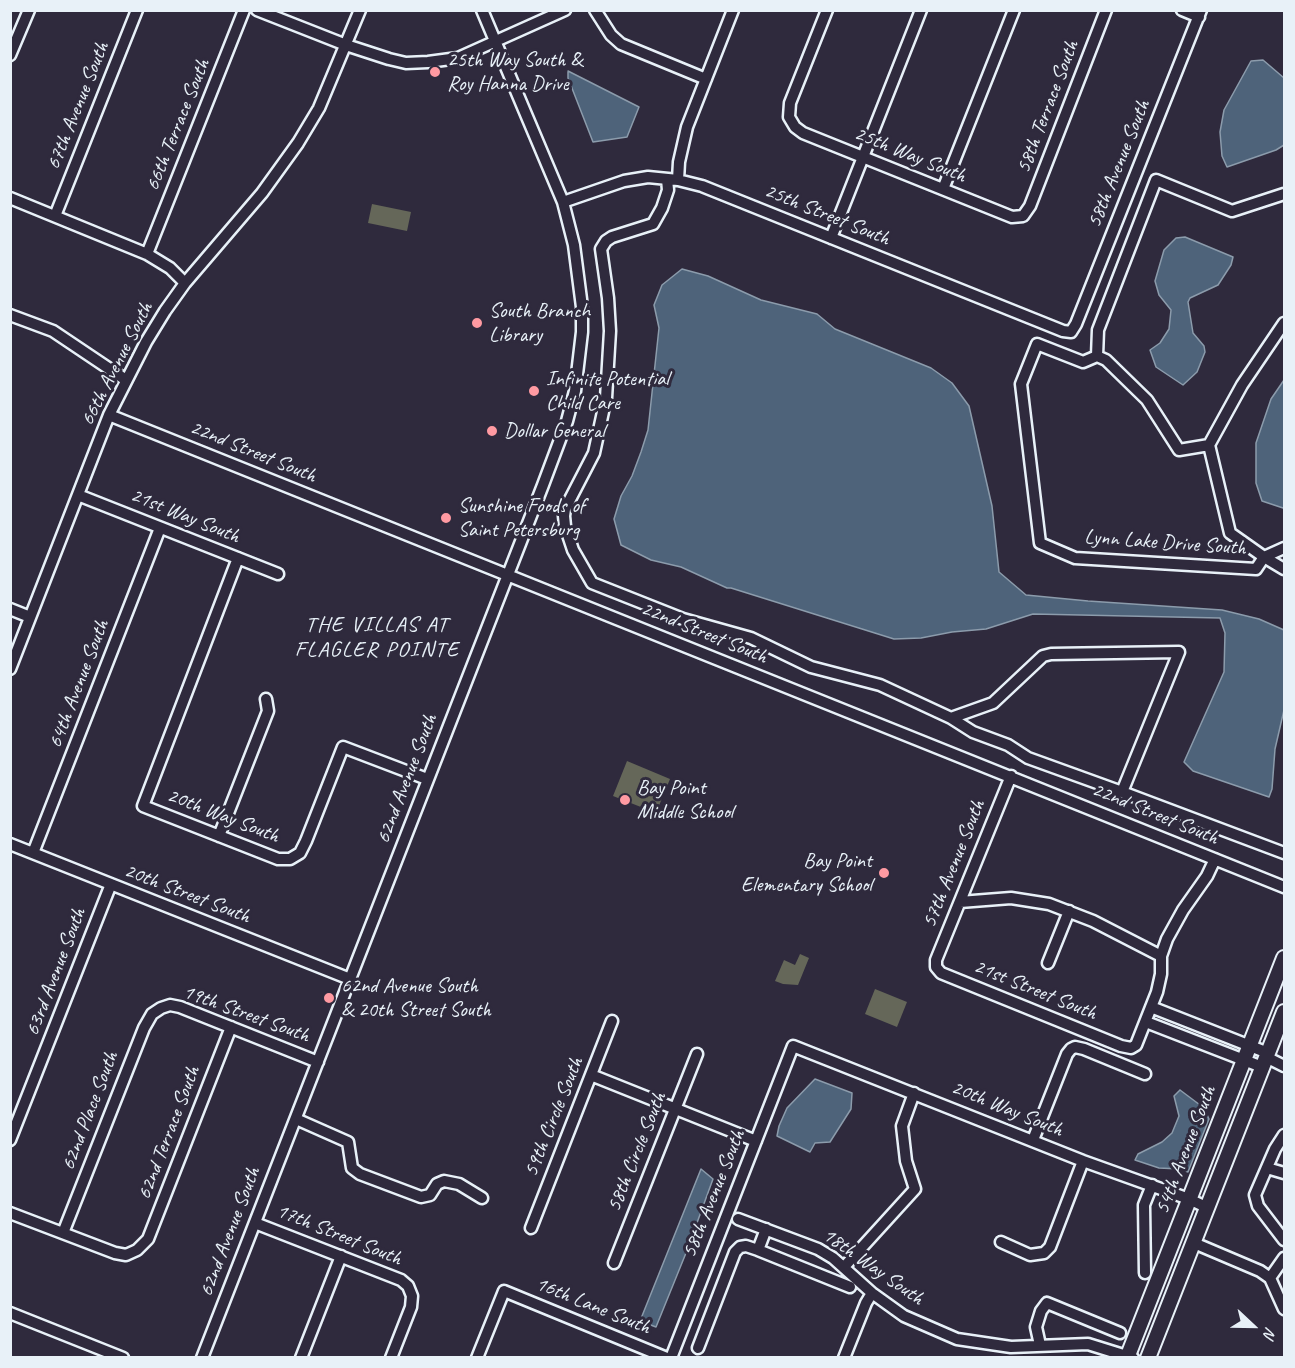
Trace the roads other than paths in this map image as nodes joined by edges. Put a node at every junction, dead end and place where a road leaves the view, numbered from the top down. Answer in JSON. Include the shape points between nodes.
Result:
{"nodes":[{"id":1,"x":29,"y":10,"type":"edge"},
{"id":2,"x":136,"y":10,"type":"edge"},
{"id":3,"x":244,"y":10,"type":"edge"},
{"id":4,"x":257,"y":10,"type":"edge"},
{"id":5,"x":360,"y":10,"type":"edge"},
{"id":6,"x":482,"y":10,"type":"edge"},
{"id":7,"x":565,"y":10,"type":"edge"},
{"id":8,"x":595,"y":10,"type":"edge"},
{"id":9,"x":733,"y":10,"type":"edge"},
{"id":10,"x":827,"y":10,"type":"edge"},
{"id":11,"x":921,"y":10,"type":"edge"},
{"id":12,"x":1014,"y":10,"type":"edge"},
{"id":13,"x":1106,"y":10,"type":"edge"},
{"id":14,"x":1182,"y":10,"type":"edge"},
{"id":15,"x":1200,"y":14,"type":"edge"},
{"id":16,"x":495,"y":42,"type":"junction"},
{"id":17,"x":346,"y":45,"type":"junction"},
{"id":18,"x":10,"y":55,"type":"edge"},
{"id":19,"x":706,"y":79,"type":"junction"},
{"id":20,"x":863,"y":157,"type":"junction"},
{"id":21,"x":673,"y":179,"type":"junction"},
{"id":22,"x":943,"y":189,"type":"junction"},
{"id":23,"x":1284,"y":195,"type":"edge"},
{"id":24,"x":10,"y":198,"type":"edge"},
{"id":25,"x":563,"y":202,"type":"junction"},
{"id":26,"x":55,"y":216,"type":"junction"},
{"id":27,"x":1023,"y":216,"type":"joint"},
{"id":28,"x":831,"y":238,"type":"junction"},
{"id":29,"x":147,"y":254,"type":"junction"},
{"id":30,"x":185,"y":283,"type":"junction"},
{"id":31,"x":10,"y":315,"type":"edge"},
{"id":32,"x":1284,"y":322,"type":"edge"},
{"id":33,"x":1071,"y":332,"type":"joint"},
{"id":34,"x":1097,"y":356,"type":"junction"},
{"id":35,"x":126,"y":380,"type":"junction"},
{"id":36,"x":110,"y":415,"type":"junction"},
{"id":37,"x":1209,"y":445,"type":"junction"},
{"id":38,"x":78,"y":495,"type":"junction"},
{"id":39,"x":160,"y":528,"type":"junction"},
{"id":40,"x":1284,"y":548,"type":"edge"},
{"id":41,"x":1264,"y":557,"type":"junction"},
{"id":42,"x":238,"y":558,"type":"junction"},
{"id":43,"x":1284,"y":569,"type":"edge"},
{"id":44,"x":278,"y":574,"type":"dead end"},
{"id":45,"x":507,"y":575,"type":"junction"},
{"id":46,"x":10,"y":609,"type":"edge"},
{"id":47,"x":30,"y":617,"type":"junction"},
{"id":48,"x":10,"y":669,"type":"edge"},
{"id":49,"x":266,"y":699,"type":"dead end"},
{"id":50,"x":951,"y":718,"type":"junction"},
{"id":51,"x":1011,"y":776,"type":"junction"},
{"id":52,"x":427,"y":779,"type":"junction"},
{"id":53,"x":1122,"y":792,"type":"junction"},
{"id":54,"x":219,"y":836,"type":"junction"},
{"id":55,"x":10,"y":844,"type":"edge"},
{"id":56,"x":33,"y":853,"type":"junction"},
{"id":57,"x":1284,"y":853,"type":"edge"},
{"id":58,"x":1215,"y":859,"type":"junction"},
{"id":59,"x":111,"y":884,"type":"junction"},
{"id":60,"x":1284,"y":887,"type":"edge"},
{"id":61,"x":960,"y":902,"type":"junction"},
{"id":62,"x":1069,"y":911,"type":"junction"},
{"id":63,"x":1161,"y":956,"type":"junction"},
{"id":64,"x":1284,"y":958,"type":"edge"},
{"id":65,"x":1048,"y":963,"type":"dead end"},
{"id":66,"x":936,"y":967,"type":"joint"},
{"id":67,"x":350,"y":978,"type":"junction"},
{"id":68,"x":1152,"y":1007,"type":"junction"},
{"id":69,"x":161,"y":1008,"type":"joint"},
{"id":70,"x":1284,"y":1012,"type":"edge"},
{"id":71,"x":612,"y":1021,"type":"dead end"},
{"id":72,"x":1146,"y":1022,"type":"junction"},
{"id":73,"x":231,"y":1027,"type":"junction"},
{"id":74,"x":793,"y":1046,"type":"joint"},
{"id":75,"x":1249,"y":1046,"type":"junction"},
{"id":76,"x":697,"y":1054,"type":"dead end"},
{"id":77,"x":1266,"y":1059,"type":"junction"},
{"id":78,"x":1244,"y":1060,"type":"junction"},
{"id":79,"x":318,"y":1062,"type":"junction"},
{"id":80,"x":1284,"y":1066,"type":"edge"},
{"id":81,"x":1145,"y":1074,"type":"dead end"},
{"id":82,"x":591,"y":1075,"type":"junction"},
{"id":83,"x":914,"y":1094,"type":"junction"},
{"id":84,"x":675,"y":1110,"type":"junction"},
{"id":85,"x":296,"y":1119,"type":"junction"},
{"id":86,"x":1284,"y":1135,"type":"edge"},
{"id":87,"x":10,"y":1140,"type":"edge"},
{"id":88,"x":1033,"y":1140,"type":"junction"},
{"id":89,"x":756,"y":1141,"type":"junction"},
{"id":90,"x":1083,"y":1161,"type":"junction"},
{"id":91,"x":1267,"y":1168,"type":"junction"},
{"id":92,"x":1284,"y":1173,"type":"edge"},
{"id":93,"x":1152,"y":1185,"type":"junction"},
{"id":94,"x":482,"y":1198,"type":"dead end"},
{"id":95,"x":1189,"y":1199,"type":"junction"},
{"id":96,"x":1208,"y":1208,"type":"junction"},
{"id":97,"x":10,"y":1213,"type":"edge"},
{"id":98,"x":738,"y":1219,"type":"dead end"},
{"id":99,"x":255,"y":1222,"type":"junction"},
{"id":100,"x":531,"y":1228,"type":"dead end"},
{"id":101,"x":766,"y":1229,"type":"junction"},
{"id":102,"x":63,"y":1233,"type":"junction"},
{"id":103,"x":1284,"y":1240,"type":"edge"},
{"id":104,"x":1000,"y":1242,"type":"dead end"},
{"id":105,"x":1194,"y":1243,"type":"junction"},
{"id":106,"x":758,"y":1250,"type":"junction"},
{"id":107,"x":341,"y":1256,"type":"junction"},
{"id":108,"x":1284,"y":1258,"type":"edge"},
{"id":109,"x":614,"y":1263,"type":"dead end"},
{"id":110,"x":844,"y":1268,"type":"junction"},
{"id":111,"x":1145,"y":1273,"type":"dead end"},
{"id":112,"x":1273,"y":1283,"type":"junction"},
{"id":113,"x":850,"y":1287,"type":"dead end"},
{"id":114,"x":872,"y":1293,"type":"junction"},
{"id":115,"x":1284,"y":1309,"type":"edge"},
{"id":116,"x":10,"y":1313,"type":"edge"},
{"id":117,"x":1120,"y":1333,"type":"dead end"},
{"id":118,"x":1040,"y":1345,"type":"junction"},
{"id":119,"x":1077,"y":1345,"type":"junction"},
{"id":120,"x":1000,"y":1346,"type":"junction"},
{"id":121,"x":698,"y":1348,"type":"dead end"},
{"id":122,"x":1127,"y":1357,"type":"edge"},
{"id":123,"x":123,"y":1358,"type":"edge"},
{"id":124,"x":202,"y":1358,"type":"edge"},
{"id":125,"x":301,"y":1358,"type":"edge"},
{"id":126,"x":391,"y":1358,"type":"edge"},
{"id":127,"x":477,"y":1358,"type":"edge"},
{"id":128,"x":669,"y":1358,"type":"edge"},
{"id":129,"x":844,"y":1358,"type":"edge"},
{"id":130,"x":999,"y":1358,"type":"edge"},
{"id":131,"x":1078,"y":1358,"type":"edge"},
{"id":132,"x":1133,"y":1358,"type":"edge"},
{"id":133,"x":1148,"y":1358,"type":"edge"}],
"edges":[{"from":1,"to":18,"type":"street"},
{"from":2,"to":26,"type":"street","name":"67th Avenue South"},
{"from":3,"to":29,"type":"street","name":"66th Terrace South"},
{"from":4,"to":17,"type":"street"},
{"from":5,"to":17,"type":"street","name":"66th Avenue South"},
{"from":6,"to":16,"type":"street","name":"62nd Avenue South"},
{"from":7,"to":16,"type":"street"},
{"from":8,"to":19,"type":"street","via":[[621,44]]},
{"from":9,"to":19,"type":"street"},
{"from":10,"to":20,"type":"street","name":"25th Way South","via":[[790,103],[789,117],[802,133]]},
{"from":11,"to":20,"type":"street"},
{"from":12,"to":22,"type":"street"},
{"from":13,"to":27,"type":"street","name":"58th Terrace South"},
{"from":14,"to":15,"type":"street"},
{"from":15,"to":33,"type":"street","name":"58th Avenue South"},
{"from":16,"to":17,"type":"street","via":[[458,58],[406,63]]},
{"from":16,"to":25,"type":"street","name":"62nd Avenue South"},
{"from":17,"to":30,"type":"street","name":"66th Avenue South","via":[[319,108],[298,143],[262,194]]},
{"from":19,"to":21,"type":"street"},
{"from":20,"to":22,"type":"street","name":"25th Way South"},
{"from":20,"to":28,"type":"street"},
{"from":21,"to":25,"type":"street","name":"25th Street South","via":[[648,177],[624,181]]},
{"from":21,"to":28,"type":"street","name":"25th Street South","via":[[702,186]]},
{"from":21,"to":50,"type":"street","via":[[653,224],[612,237],[601,249],[608,298],[610,365],[594,453],[565,509],[565,526],[573,550],[592,583],[682,619],[751,638],[811,667],[880,685]]},
{"from":22,"to":27,"type":"street","name":"25th Way South","via":[[1012,217]]},
{"from":23,"to":34,"type":"street","via":[[1232,212],[1156,180],[1098,330]]},
{"from":24,"to":26,"type":"street"},
{"from":25,"to":45,"type":"street","name":"62nd Avenue South","via":[[580,278],[580,362],[567,421]]},
{"from":26,"to":29,"type":"street"},
{"from":28,"to":33,"type":"street","name":"25th Street South"},
{"from":29,"to":30,"type":"street"},
{"from":30,"to":35,"type":"street","name":"66th Avenue South"},
{"from":31,"to":35,"type":"street","via":[[53,331]]},
{"from":32,"to":37,"type":"street","via":[[1242,385]]},
{"from":34,"to":37,"type":"street","via":[[1147,400],[1179,450]]},
{"from":34,"to":41,"type":"street","name":"Lynn Lake Drive South","via":[[1083,362],[1036,344],[1021,384],[1040,543],[1075,558],[1256,569]]},
{"from":35,"to":36,"type":"street","name":"66th Avenue South"},
{"from":36,"to":38,"type":"street","name":"66th Avenue South"},
{"from":36,"to":45,"type":"street","name":"22nd Street South"},
{"from":37,"to":41,"type":"street","name":"Lynn Lake Drive South","via":[[1230,533]]},
{"from":38,"to":39,"type":"street","name":"21st Way South"},
{"from":38,"to":47,"type":"street","name":"66th Avenue South"},
{"from":39,"to":42,"type":"street","name":"21st Way South"},
{"from":39,"to":56,"type":"street","name":"64th Avenue South"},
{"from":40,"to":41,"type":"street"},
{"from":41,"to":43,"type":"street","name":"Lynn Lake Drive South"},
{"from":42,"to":44,"type":"street","name":"21st Way South"},
{"from":42,"to":54,"type":"street","name":"20th Way South","via":[[142,806]]},
{"from":45,"to":51,"type":"street","name":"22nd Street South"},
{"from":45,"to":52,"type":"street","name":"62nd Avenue South"},
{"from":46,"to":47,"type":"street"},
{"from":47,"to":48,"type":"street","name":"66th Avenue South"},
{"from":49,"to":54,"type":"street","via":[[268,711]]},
{"from":50,"to":53,"type":"street","via":[[1028,758]]},
{"from":50,"to":53,"type":"street","via":[[993,703],[1043,656],[1179,652]]},
{"from":51,"to":58,"type":"street","name":"22nd Street South"},
{"from":51,"to":61,"type":"street","name":"57th Avenue South"},
{"from":52,"to":54,"type":"street","name":"20th Way South","via":[[343,747],[300,853],[290,859],[278,859]]},
{"from":52,"to":67,"type":"street","name":"62nd Avenue South"},
{"from":53,"to":57,"type":"street"},
{"from":55,"to":56,"type":"street","name":"20th Street South"},
{"from":56,"to":59,"type":"street","name":"20th Street South"},
{"from":58,"to":60,"type":"street","name":"22nd Street South"},
{"from":58,"to":63,"type":"street","via":[[1178,918]]},
{"from":59,"to":67,"type":"street","name":"20th Street South"},
{"from":59,"to":87,"type":"street","name":"63rd Avenue South"},
{"from":61,"to":62,"type":"street","via":[[1011,898]]},
{"from":61,"to":66,"type":"street","name":"57th Avenue South"},
{"from":62,"to":63,"type":"street"},
{"from":62,"to":65,"type":"street"},
{"from":63,"to":68,"type":"street","via":[[1161,974]]},
{"from":64,"to":75,"type":"main road","name":"54th Avenue South"},
{"from":66,"to":72,"type":"street","name":"21st Street South","via":[[941,973],[1121,1046],[1136,1045]]},
{"from":67,"to":79,"type":"street","name":"62nd Avenue South"},
{"from":68,"to":72,"type":"street"},
{"from":68,"to":75,"type":"street"},
{"from":69,"to":73,"type":"street","name":"19th Street South","via":[[180,1007]]},
{"from":69,"to":102,"type":"street","name":"62nd Place South","via":[[144,1028]]},
{"from":70,"to":77,"type":"main road","name":"54th Avenue South"},
{"from":71,"to":82,"type":"street","name":"59th Circle South"},
{"from":72,"to":78,"type":"street"},
{"from":73,"to":79,"type":"street","name":"19th Street South"},
{"from":73,"to":102,"type":"street","name":"62nd Terrace South","via":[[148,1239],[126,1255]]},
{"from":74,"to":83,"type":"street","name":"20th Way South"},
{"from":74,"to":89,"type":"street","name":"58th Avenue South"},
{"from":75,"to":77,"type":"street"},
{"from":75,"to":78,"type":"main road","name":"54th Avenue South"},
{"from":76,"to":84,"type":"street","name":"58th Circle South"},
{"from":77,"to":78,"type":"street"},
{"from":77,"to":80,"type":"street"},
{"from":77,"to":96,"type":"main road","name":"54th Avenue South"},
{"from":78,"to":95,"type":"main road","name":"54th Avenue South"},
{"from":79,"to":85,"type":"street","name":"62nd Avenue South"},
{"from":81,"to":88,"type":"street","via":[[1075,1047],[1067,1054]]},
{"from":82,"to":84,"type":"street"},
{"from":82,"to":100,"type":"street","name":"59th Circle South"},
{"from":83,"to":88,"type":"street","name":"20th Way South"},
{"from":83,"to":110,"type":"street","via":[[902,1126],[906,1161],[915,1189]]},
{"from":84,"to":89,"type":"street"},
{"from":84,"to":109,"type":"street","name":"58th Circle South"},
{"from":85,"to":94,"type":"street","via":[[348,1142],[352,1168],[360,1174],[421,1197],[430,1195],[444,1181],[459,1184]]},
{"from":85,"to":99,"type":"street","name":"62nd Avenue South"},
{"from":86,"to":91,"type":"street"},
{"from":88,"to":90,"type":"street","name":"20th Way South"},
{"from":89,"to":128,"type":"street","name":"58th Avenue South"},
{"from":90,"to":93,"type":"street","name":"20th Way South"},
{"from":90,"to":104,"type":"street","via":[[1050,1247],[1044,1253],[1030,1254]]},
{"from":91,"to":92,"type":"street"},
{"from":91,"to":103,"type":"street","via":[[1255,1195],[1258,1206]]},
{"from":93,"to":95,"type":"street","name":"20th Way South"},
{"from":93,"to":111,"type":"street","via":[[1144,1206]]},
{"from":95,"to":96,"type":"street","name":"20th Way South"},
{"from":95,"to":122,"type":"main road","name":"54th Avenue South"},
{"from":96,"to":105,"type":"main road","name":"54th Avenue South"},
{"from":97,"to":102,"type":"street"},
{"from":98,"to":101,"type":"street","name":"18th Way South"},
{"from":99,"to":107,"type":"street","name":"17th Street South"},
{"from":99,"to":124,"type":"street","name":"62nd Avenue South"},
{"from":101,"to":106,"type":"street"},
{"from":101,"to":110,"type":"street","name":"18th Way South","via":[[818,1249]]},
{"from":105,"to":112,"type":"street","via":[[1260,1271]]},
{"from":105,"to":133,"type":"main road","name":"54th Avenue South"},
{"from":106,"to":113,"type":"street"},
{"from":106,"to":121,"type":"street","via":[[746,1246],[735,1252]]},
{"from":107,"to":125,"type":"street"},
{"from":107,"to":126,"type":"street","name":"17th Street South","via":[[408,1286],[411,1307]]},
{"from":108,"to":112,"type":"street"},
{"from":110,"to":114,"type":"street","name":"18th Way South"},
{"from":112,"to":115,"type":"street"},
{"from":114,"to":120,"type":"street","name":"18th Way South","via":[[904,1316],[949,1336]]},
{"from":114,"to":129,"type":"street"},
{"from":116,"to":123,"type":"street"},
{"from":117,"to":118,"type":"street","via":[[1047,1303],[1036,1327]]},
{"from":118,"to":119,"type":"street","name":"18th Way South"},
{"from":118,"to":120,"type":"street","name":"18th Way South"},
{"from":119,"to":122,"type":"street","name":"18th Way South","via":[[1088,1344]]},
{"from":119,"to":131,"type":"street"},
{"from":120,"to":130,"type":"street"},
{"from":122,"to":132,"type":"street","name":"18th Way South"},
{"from":127,"to":128,"type":"street","name":"16th Lane South","via":[[504,1291]]}]}
